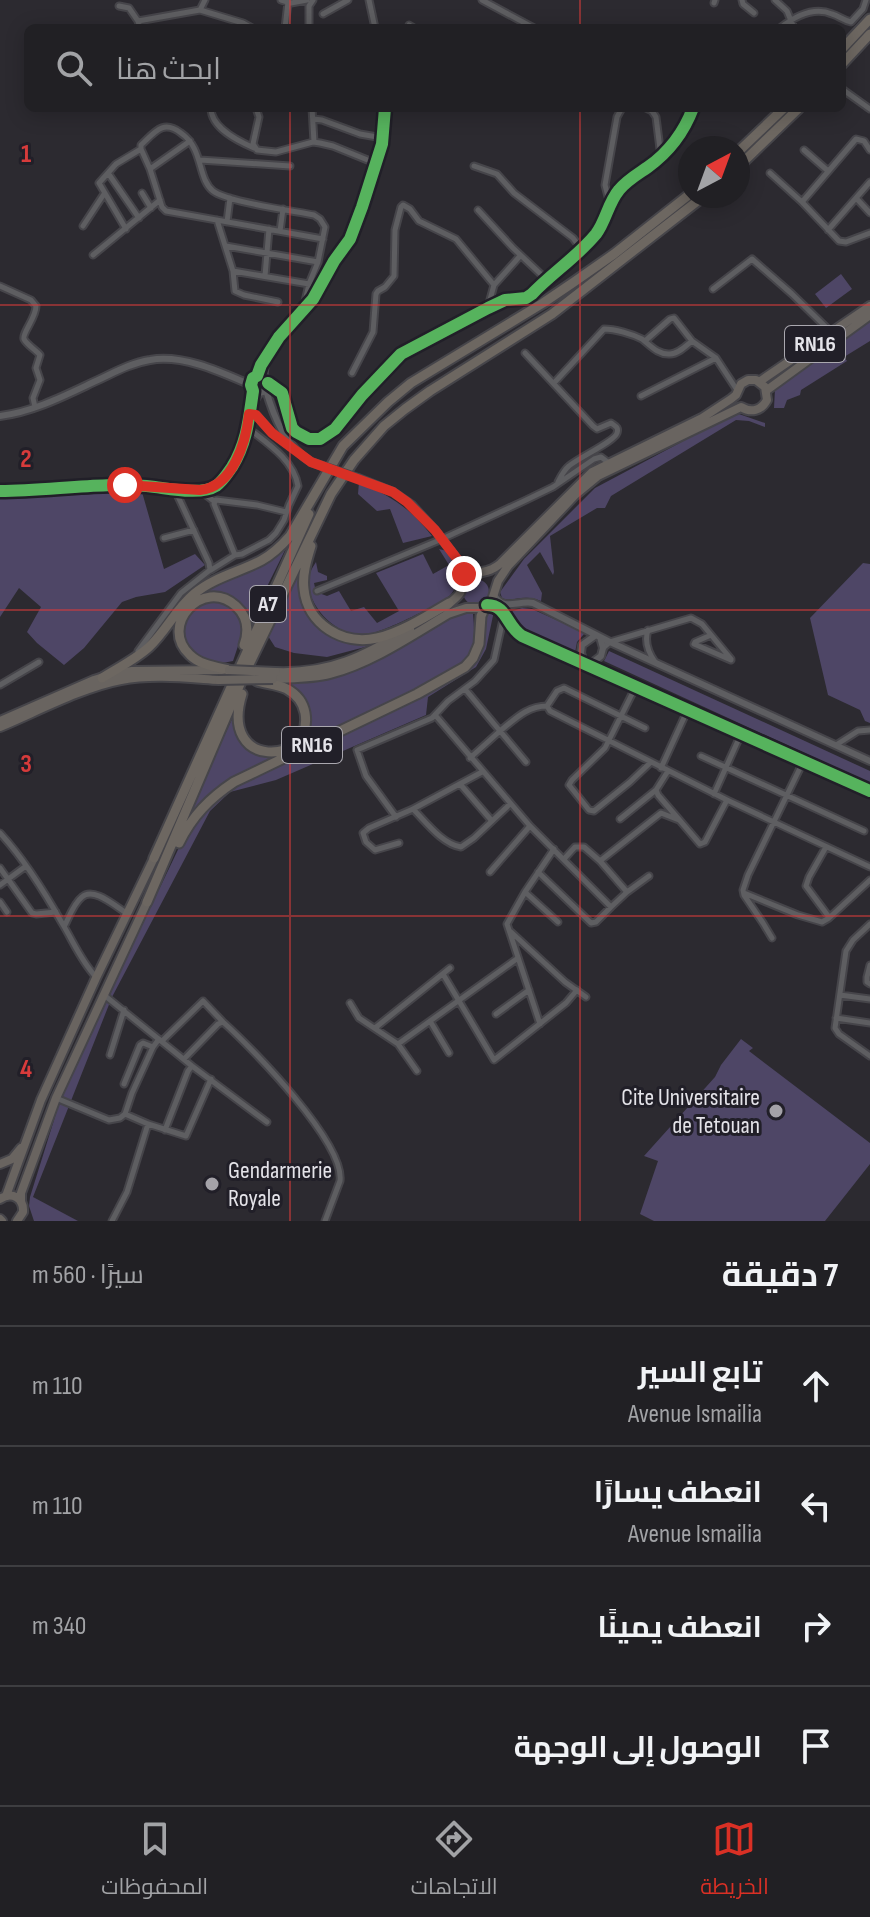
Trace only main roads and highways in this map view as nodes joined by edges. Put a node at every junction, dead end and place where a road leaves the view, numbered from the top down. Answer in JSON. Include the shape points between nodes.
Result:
{"nodes":[{"id":1,"x":870,"y":19,"type":"edge"},
{"id":2,"x":870,"y":34,"type":"edge"},
{"id":3,"x":846,"y":45,"type":"edge"},
{"id":4,"x":846,"y":60,"type":"edge"},
{"id":5,"x":780,"y":112,"type":"edge"},
{"id":6,"x":795,"y":112,"type":"edge"},
{"id":7,"x":750,"y":141,"type":"edge"},
{"id":8,"x":750,"y":155,"type":"edge"},
{"id":9,"x":678,"y":203,"type":"edge"},
{"id":10,"x":689,"y":208,"type":"edge"},
{"id":11,"x":870,"y":306,"type":"edge"},
{"id":12,"x":870,"y":315,"type":"edge"},
{"id":13,"x":422,"y":378,"type":"junction"},
{"id":14,"x":759,"y":382,"type":"junction"},
{"id":15,"x":767,"y":390,"type":"junction"},
{"id":16,"x":430,"y":391,"type":"junction"},
{"id":17,"x":736,"y":392,"type":"junction"},
{"id":18,"x":741,"y":407,"type":"junction"},
{"id":19,"x":472,"y":576,"type":"junction"},
{"id":20,"x":494,"y":591,"type":"junction"},
{"id":21,"x":460,"y":593,"type":"junction"},
{"id":22,"x":449,"y":603,"type":"junction"},
{"id":23,"x":486,"y":606,"type":"junction"},
{"id":24,"x":472,"y":608,"type":"junction"},
{"id":25,"x":253,"y":660,"type":"junction"},
{"id":26,"x":229,"y":670,"type":"junction"},
{"id":27,"x":218,"y":675,"type":"junction"},
{"id":28,"x":274,"y":675,"type":"junction"},
{"id":29,"x":102,"y":678,"type":"junction"},
{"id":30,"x":249,"y":679,"type":"junction"},
{"id":31,"x":0,"y":721,"type":"edge"},
{"id":32,"x":0,"y":727,"type":"edge"},
{"id":33,"x":154,"y":858,"type":"junction"},
{"id":34,"x":147,"y":902,"type":"junction"},
{"id":35,"x":24,"y":1145,"type":"junction"},
{"id":36,"x":0,"y":1164,"type":"edge"},
{"id":37,"x":3,"y":1198,"type":"edge"},
{"id":38,"x":21,"y":1202,"type":"junction"},
{"id":39,"x":25,"y":1217,"type":"edge"},
{"id":40,"x":17,"y":1221,"type":"edge"}],
"edges":[{"from":1,"to":3,"type":"highway"},
{"from":2,"to":4,"type":"highway"},
{"from":5,"to":7,"type":"highway"},
{"from":6,"to":8,"type":"highway"},
{"from":9,"to":13,"type":"highway","number":"A7","via":[[574,282]]},
{"from":10,"to":16,"type":"highway","number":"A7","via":[[552,314]]},
{"from":11,"to":14,"type":"highway","number":"RN16"},
{"from":12,"to":15,"type":"highway","number":"RN16"},
{"from":13,"to":29,"type":"highway","via":[[343,446],[279,548],[193,594],[150,646]]},
{"from":13,"to":33,"type":"highway","number":"A7","via":[[369,427],[324,484]]},
{"from":14,"to":15,"type":"highway","number":"RN16"},
{"from":14,"to":17,"type":"highway","number":"RN16","via":[[748,380]]},
{"from":15,"to":18,"type":"highway","number":"RN16","via":[[760,409]]},
{"from":16,"to":22,"type":"highway","via":[[354,465],[319,526],[303,588],[314,617],[325,628],[360,640],[394,632]]},
{"from":16,"to":25,"type":"highway","number":"A7","via":[[384,426],[331,494]]},
{"from":17,"to":18,"type":"highway"},
{"from":17,"to":19,"type":"highway","number":"RN16","via":[[681,430],[596,469],[500,564]]},
{"from":18,"to":20,"type":"highway","number":"RN16","via":[[591,481],[508,566]]},
{"from":19,"to":20,"type":"highway","via":[[486,577]]},
{"from":19,"to":21,"type":"highway","via":[[462,583]]},
{"from":20,"to":23,"type":"highway","number":"RN16"},
{"from":21,"to":22,"type":"highway"},
{"from":21,"to":24,"type":"highway"},
{"from":22,"to":28,"type":"highway","via":[[376,649],[339,665]]},
{"from":23,"to":24,"type":"highway"},
{"from":23,"to":34,"type":"highway","number":"RN16","via":[[477,649],[461,670],[216,794],[187,827]]},
{"from":24,"to":28,"type":"highway","via":[[448,614],[348,668],[317,677]]},
{"from":25,"to":30,"type":"highway","via":[[238,711],[240,734],[262,751],[291,746],[305,728],[302,703],[288,690]]},
{"from":25,"to":34,"type":"highway","number":"A7"},
{"from":26,"to":27,"type":"highway"},
{"from":26,"to":28,"type":"highway","bridge":true},
{"from":26,"to":33,"type":"highway","via":[[197,660],[183,647],[181,622],[196,601],[220,597],[232,602],[247,622],[247,633]]},
{"from":27,"to":29,"type":"highway","via":[[132,671]]},
{"from":27,"to":30,"type":"highway","bridge":true},
{"from":27,"to":32,"type":"highway","via":[[123,679]]},
{"from":28,"to":30,"type":"highway","bridge":true},
{"from":29,"to":31,"type":"highway"},
{"from":33,"to":35,"type":"highway"},
{"from":34,"to":38,"type":"highway","number":"RN16","via":[[56,1098]]},
{"from":35,"to":36,"type":"highway"},
{"from":35,"to":37,"type":"highway"},
{"from":37,"to":38,"type":"highway"},
{"from":38,"to":39,"type":"highway","number":"RN16"},
{"from":39,"to":40,"type":"highway","number":"RN16"}]}
